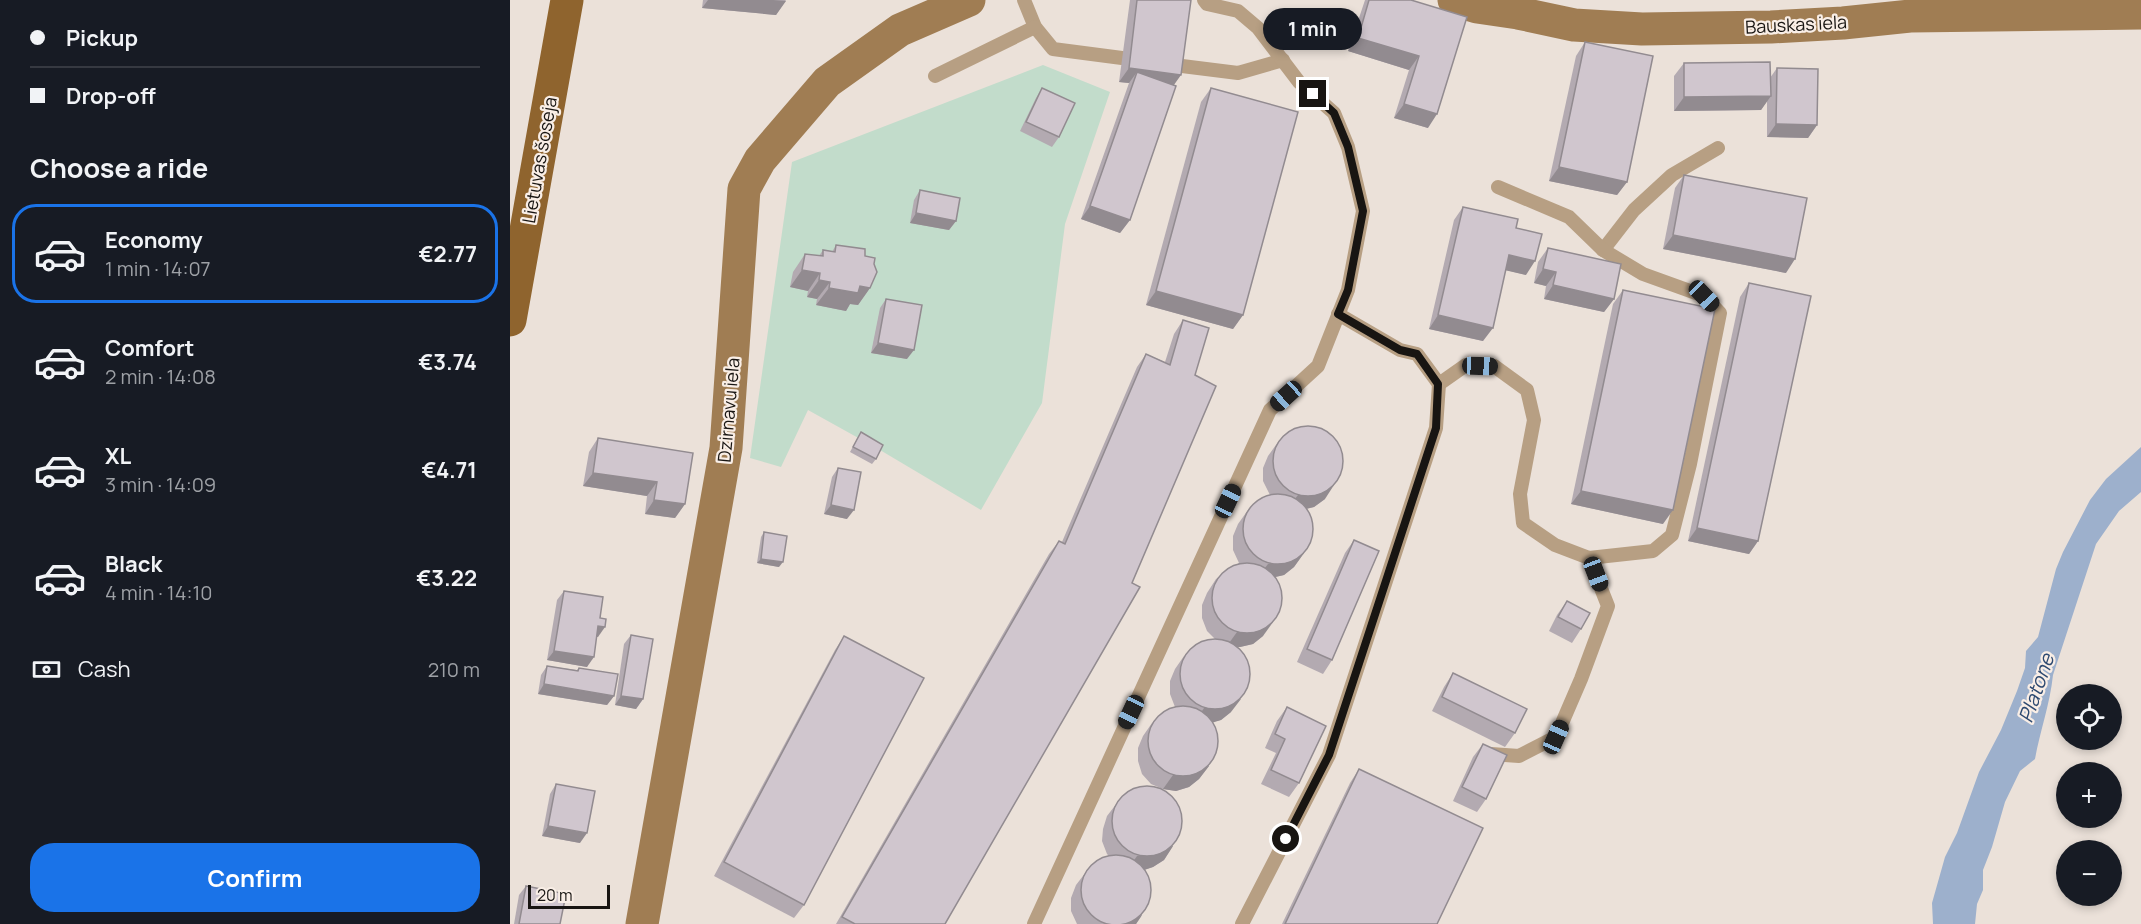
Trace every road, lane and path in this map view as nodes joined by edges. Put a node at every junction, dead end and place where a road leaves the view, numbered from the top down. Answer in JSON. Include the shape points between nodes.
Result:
{"nodes":[{"id":1,"x":567,"y":0,"type":"edge"},
{"id":2,"x":969,"y":0,"type":"edge"},
{"id":3,"x":1024,"y":0,"type":"edge"},
{"id":4,"x":1204,"y":0,"type":"edge"},
{"id":5,"x":1454,"y":0,"type":"edge"},
{"id":6,"x":2141,"y":13,"type":"edge"},
{"id":7,"x":1035,"y":27,"type":"junction"},
{"id":8,"x":1122,"y":58,"type":"dead end"},
{"id":9,"x":1283,"y":60,"type":"junction"},
{"id":10,"x":1174,"y":65,"type":"edge"},
{"id":11,"x":935,"y":76,"type":"dead end"},
{"id":12,"x":1718,"y":148,"type":"dead end"},
{"id":13,"x":1498,"y":186,"type":"dead end"},
{"id":14,"x":1603,"y":250,"type":"junction"},
{"id":15,"x":1338,"y":314,"type":"junction"},
{"id":16,"x":510,"y":320,"type":"edge"},
{"id":17,"x":1438,"y":384,"type":"junction"},
{"id":18,"x":1589,"y":558,"type":"junction"},
{"id":19,"x":1486,"y":754,"type":"edge"},
{"id":20,"x":642,"y":924,"type":"edge"},
{"id":21,"x":1034,"y":924,"type":"edge"},
{"id":22,"x":1242,"y":924,"type":"edge"}],
"edges":[{"from":1,"to":16,"type":"main road","name":"Lietuvas šoseja"},
{"from":2,"to":20,"type":"street","name":"Dzirnavu iela","via":[[900,30],[827,82],[760,160],[744,189],[726,448]]},
{"from":3,"to":7,"type":"lane"},
{"from":4,"to":9,"type":"lane","via":[[1238,11],[1258,28]]},
{"from":5,"to":6,"type":"street","name":"Bauskas iela","via":[[1574,25],[1642,29],[1772,27],[1910,16]]},
{"from":7,"to":8,"type":"lane","via":[[1053,49]]},
{"from":7,"to":11,"type":"lane"},
{"from":9,"to":10,"type":"lane","via":[[1238,73]]},
{"from":9,"to":15,"type":"lane","via":[[1299,82],[1334,113],[1348,147],[1363,211],[1348,290]]},
{"from":12,"to":14,"type":"lane","via":[[1672,175],[1634,210]]},
{"from":13,"to":14,"type":"lane","via":[[1569,217]]},
{"from":14,"to":18,"type":"lane","via":[[1643,274],[1704,296],[1720,313],[1672,535],[1653,551]]},
{"from":15,"to":17,"type":"lane","via":[[1400,350],[1417,354]]},
{"from":15,"to":21,"type":"lane","via":[[1318,366],[1270,410]]},
{"from":17,"to":18,"type":"lane","via":[[1466,365],[1494,366],[1527,390],[1534,420],[1520,494],[1523,523],[1555,544]]},
{"from":17,"to":22,"type":"lane","via":[[1436,428],[1329,755]]},
{"from":18,"to":19,"type":"lane","via":[[1608,606],[1556,737],[1519,756]]}]}
